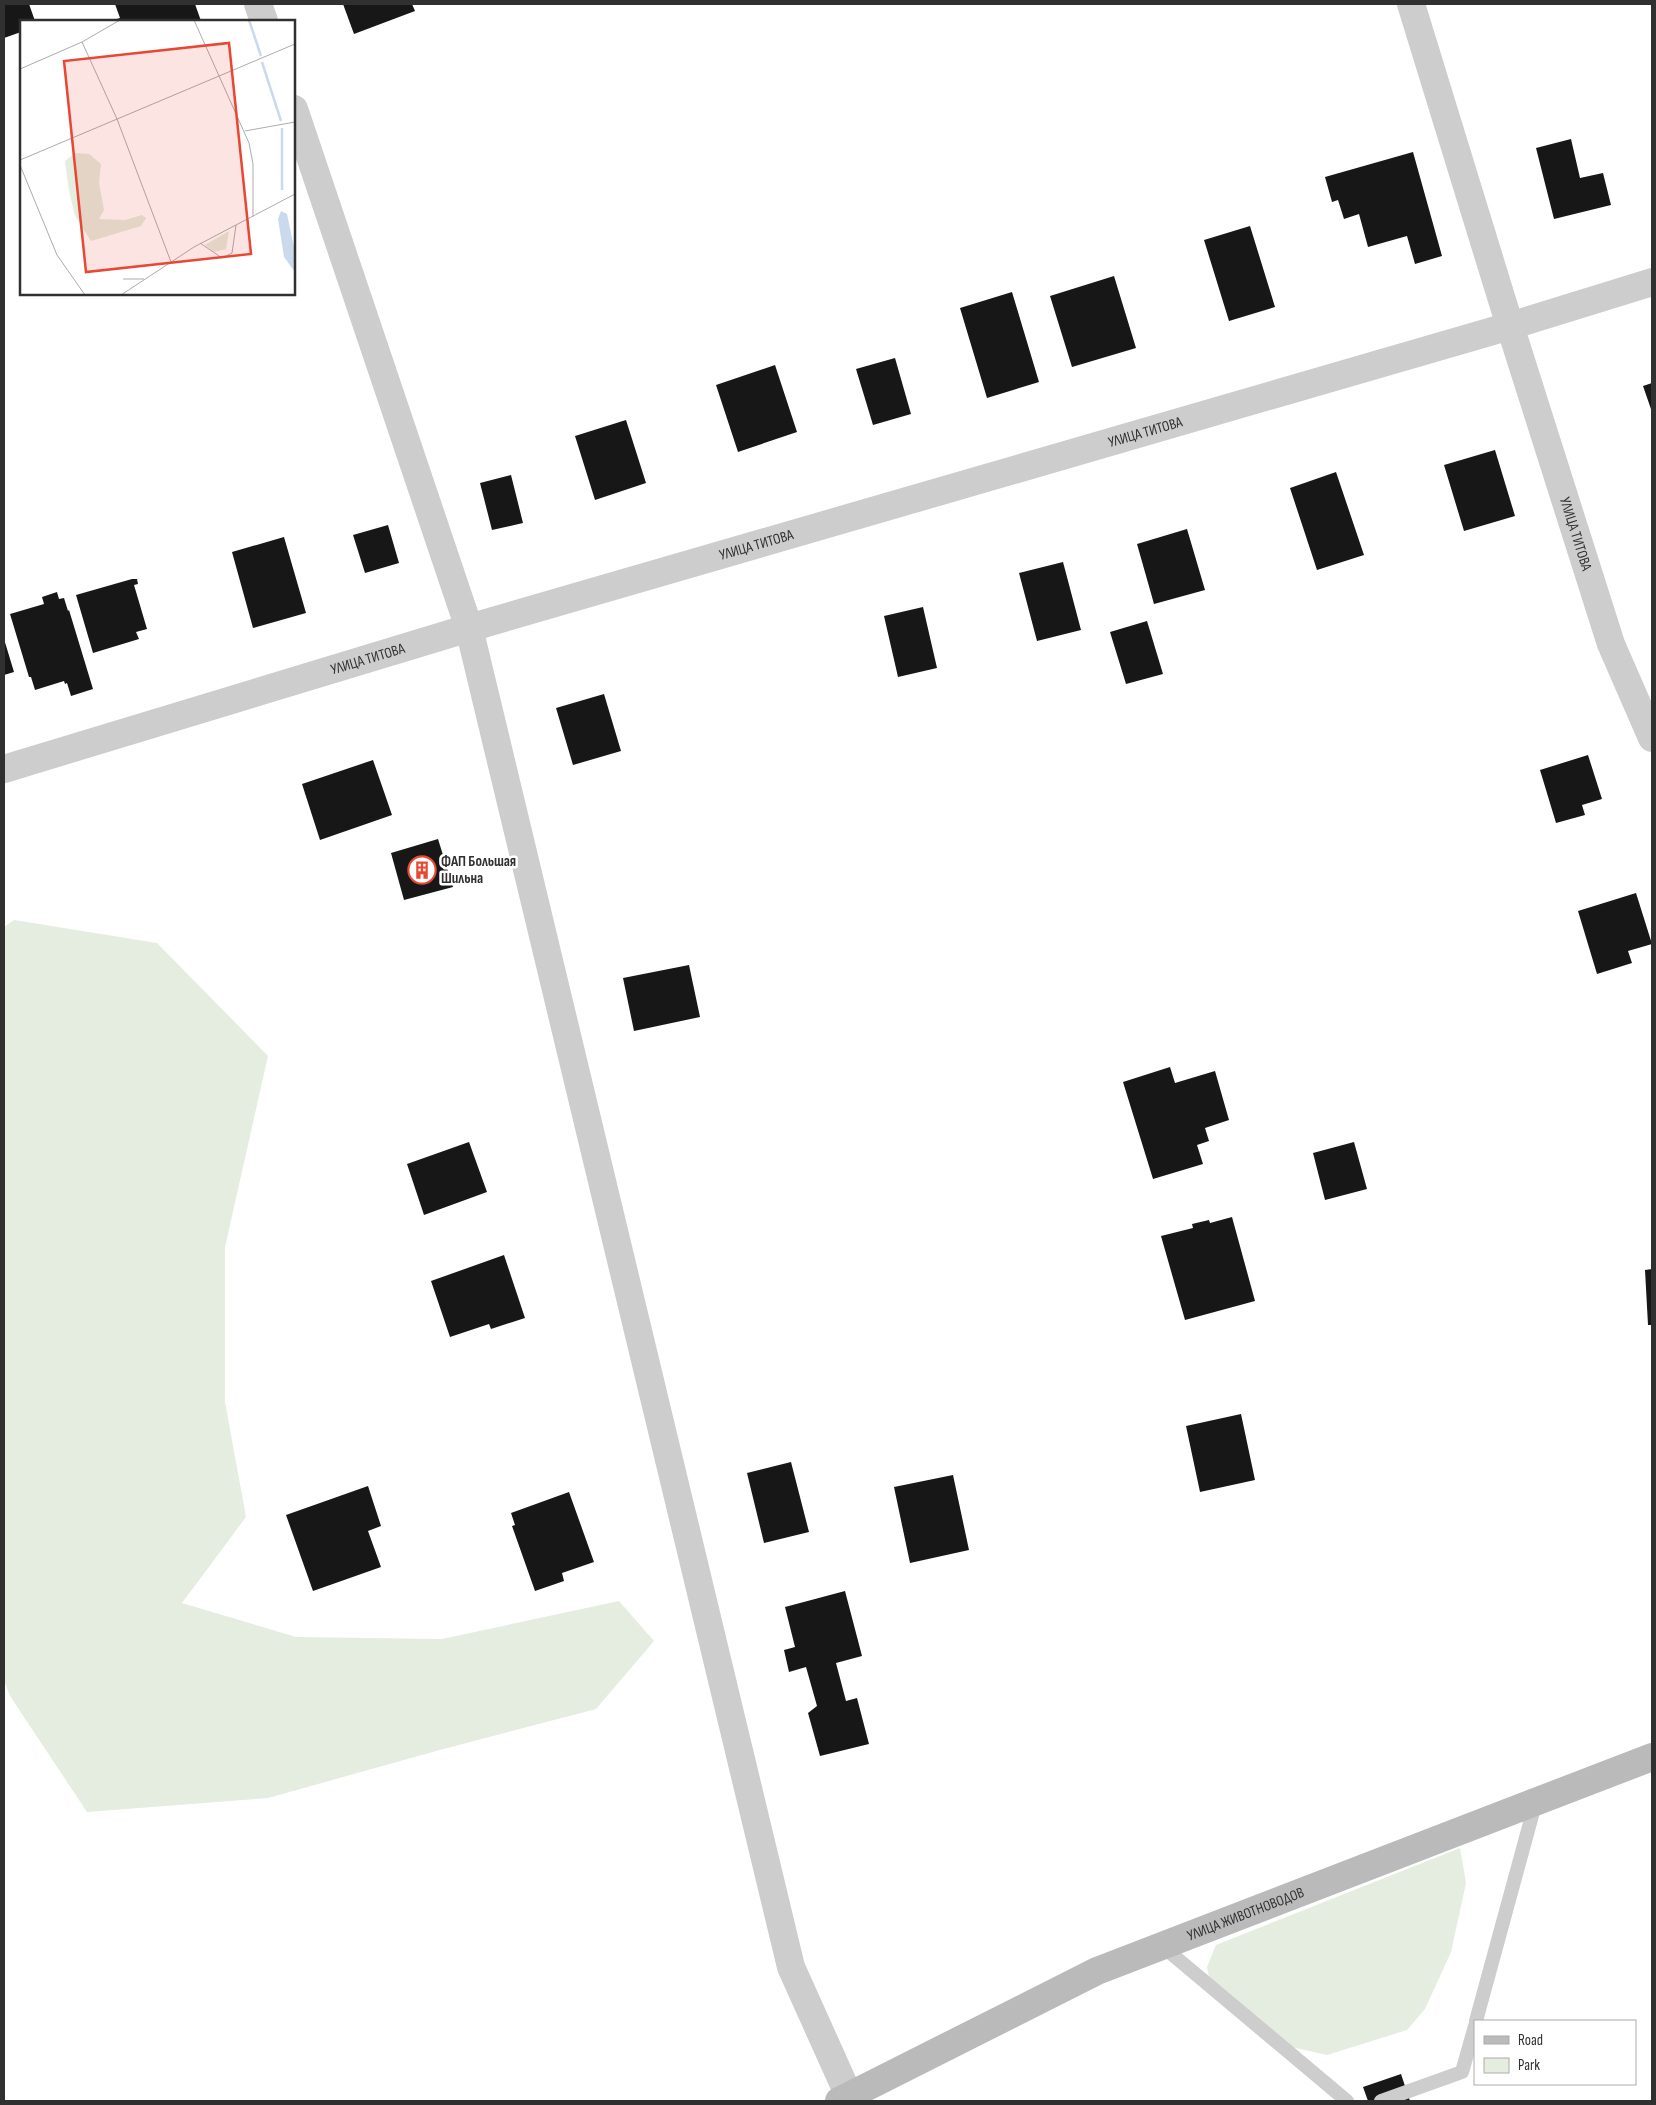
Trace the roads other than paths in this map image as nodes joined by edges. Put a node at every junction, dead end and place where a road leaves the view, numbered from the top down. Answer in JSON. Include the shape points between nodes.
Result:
{"nodes":[{"id":1,"x":258,"y":4,"type":"edge"},
{"id":2,"x":1411,"y":4,"type":"edge"},
{"id":3,"x":264,"y":20,"type":"edge"},
{"id":4,"x":295,"y":112,"type":"edge"},
{"id":5,"x":1652,"y":282,"type":"edge"},
{"id":6,"x":1510,"y":326,"type":"junction"},
{"id":7,"x":469,"y":628,"type":"junction"},
{"id":8,"x":1652,"y":738,"type":"edge"},
{"id":9,"x":4,"y":769,"type":"edge"},
{"id":10,"x":1652,"y":1757,"type":"edge"},
{"id":11,"x":1536,"y":1801,"type":"junction"},
{"id":12,"x":1161,"y":1945,"type":"junction"},
{"id":13,"x":1476,"y":2020,"type":"edge"},
{"id":14,"x":1474,"y":2030,"type":"edge"},
{"id":15,"x":844,"y":2099,"type":"edge"},
{"id":16,"x":1347,"y":2101,"type":"edge"},
{"id":17,"x":1381,"y":2101,"type":"edge"}],
"edges":[{"from":1,"to":3,"type":"street"},
{"from":2,"to":6,"type":"street"},
{"from":4,"to":7,"type":"street"},
{"from":5,"to":6,"type":"street","name":"УЛИЦА ТИТОВА"},
{"from":6,"to":7,"type":"street","name":"УЛИЦА ТИТОВА"},
{"from":6,"to":8,"type":"street","name":"УЛИЦА ТИТОВА","via":[[1611,644]]},
{"from":7,"to":9,"type":"street","name":"УЛИЦА ТИТОВА"},
{"from":7,"to":15,"type":"street","via":[[790,1967]]},
{"from":10,"to":11,"type":"main road","name":"УЛИЦА ЖИВОТНОВОДОВ"},
{"from":11,"to":12,"type":"main road","name":"УЛИЦА ЖИВОТНОВОДОВ"},
{"from":11,"to":13,"type":"lane"},
{"from":12,"to":15,"type":"main road","name":"УЛИЦА ЖИВОТНОВОДОВ","via":[[1097,1971]]},
{"from":12,"to":16,"type":"lane"},
{"from":14,"to":17,"type":"lane","via":[[1462,2072]]}]}
